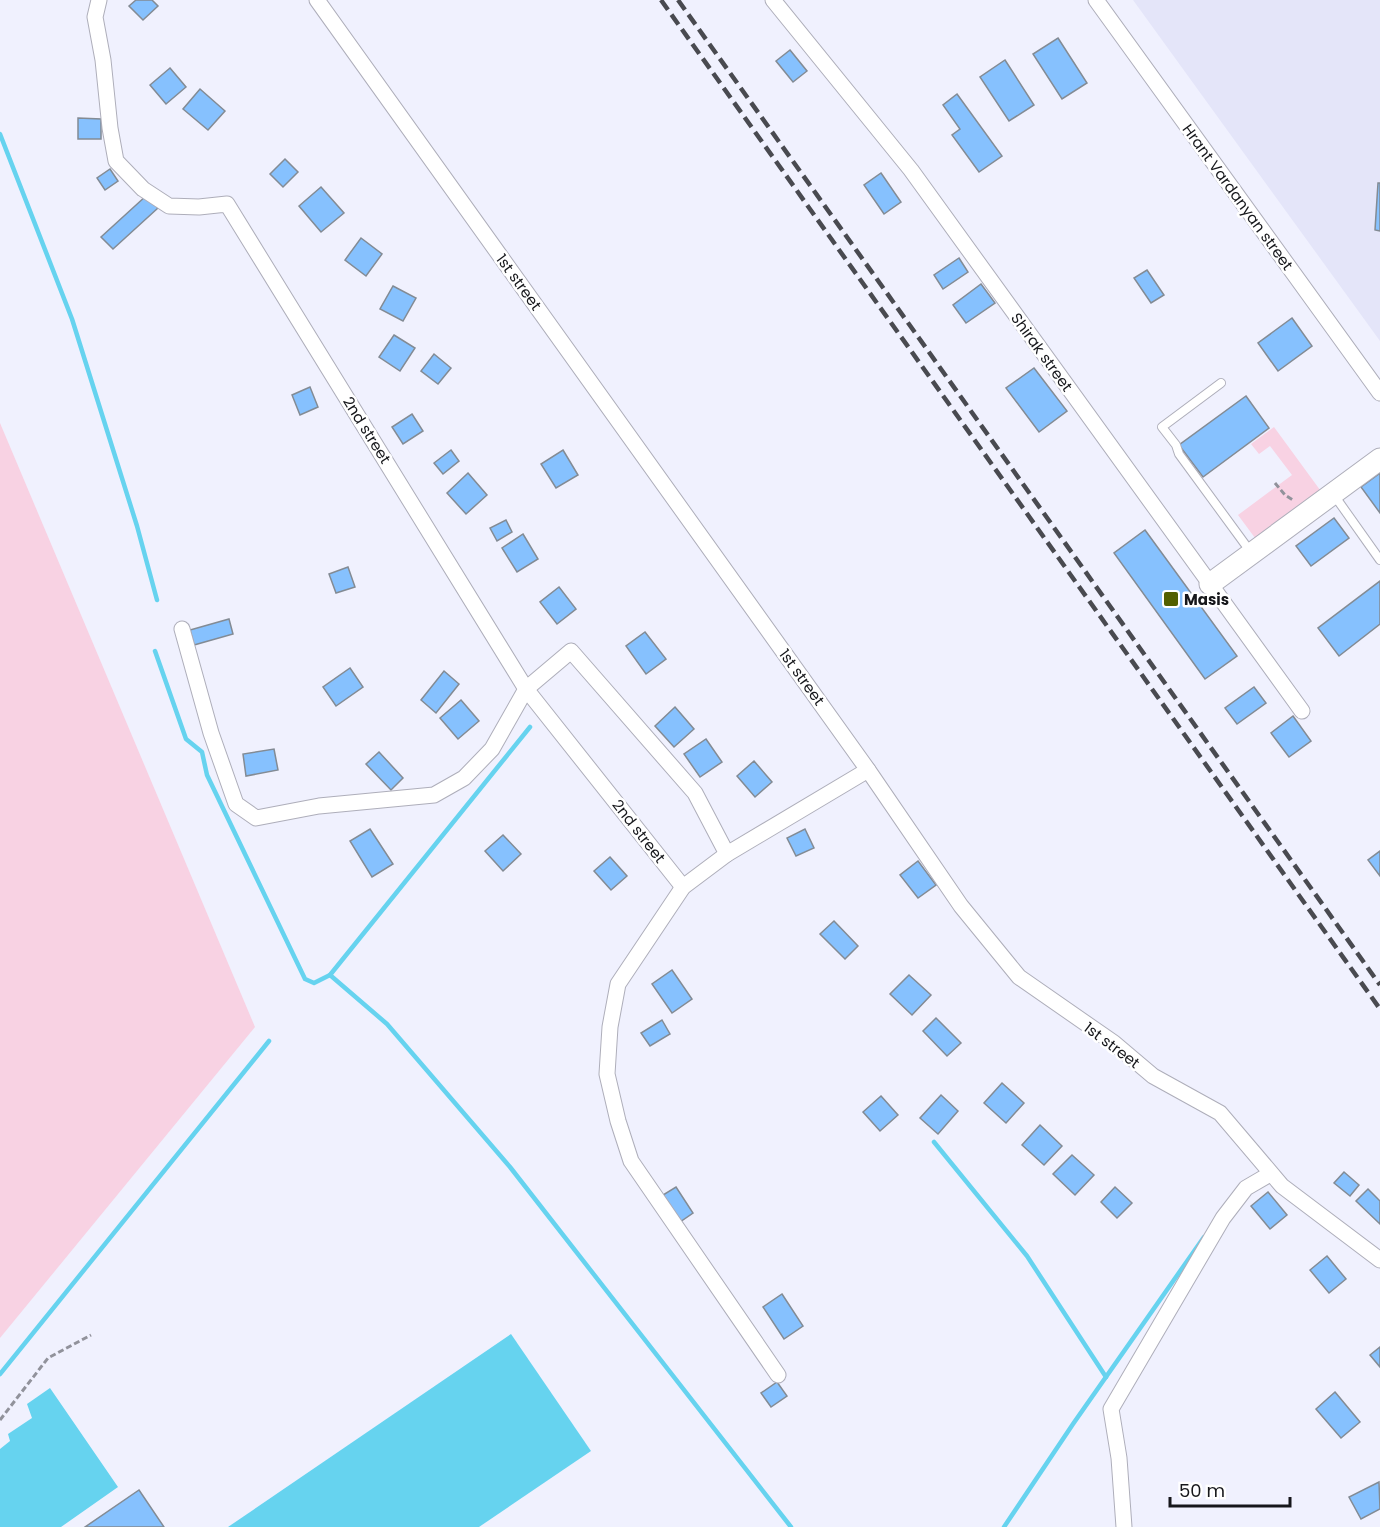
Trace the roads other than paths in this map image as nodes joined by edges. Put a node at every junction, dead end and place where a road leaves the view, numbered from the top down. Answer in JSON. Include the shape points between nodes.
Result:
{"nodes":[{"id":1,"x":99,"y":0,"type":"edge"},
{"id":2,"x":317,"y":0,"type":"edge"},
{"id":3,"x":773,"y":0,"type":"edge"},
{"id":4,"x":1096,"y":0,"type":"edge"},
{"id":5,"x":1221,"y":383,"type":"dead end"},
{"id":6,"x":1380,"y":393,"type":"edge"},
{"id":7,"x":1380,"y":459,"type":"edge"},
{"id":8,"x":1333,"y":493,"type":"junction"},
{"id":9,"x":1252,"y":554,"type":"junction"},
{"id":10,"x":1380,"y":561,"type":"edge"},
{"id":11,"x":1210,"y":584,"type":"junction"},
{"id":12,"x":182,"y":629,"type":"dead end"},
{"id":13,"x":526,"y":689,"type":"junction"},
{"id":14,"x":1302,"y":711,"type":"dead end"},
{"id":15,"x":868,"y":771,"type":"junction"},
{"id":16,"x":727,"y":854,"type":"junction"},
{"id":17,"x":684,"y":887,"type":"junction"},
{"id":18,"x":1270,"y":1174,"type":"junction"},
{"id":19,"x":1380,"y":1260,"type":"edge"},
{"id":20,"x":778,"y":1375,"type":"dead end"},
{"id":21,"x":1124,"y":1527,"type":"edge"}],
"edges":[{"from":1,"to":13,"type":"street","name":"2nd street","via":[[95,17],[116,161],[143,189],[169,206],[227,204]]},
{"from":2,"to":15,"type":"street","name":"1st street"},
{"from":3,"to":11,"type":"street","name":"Shirak street","via":[[911,170]]},
{"from":4,"to":6,"type":"street","name":"Hrant Vardanyan street"},
{"from":5,"to":9,"type":"lane","via":[[1162,427]]},
{"from":7,"to":8,"type":"main road"},
{"from":8,"to":9,"type":"main road"},
{"from":8,"to":10,"type":"lane"},
{"from":9,"to":11,"type":"main road"},
{"from":11,"to":14,"type":"street","name":"Shirak street"},
{"from":12,"to":13,"type":"street","via":[[236,804],[256,818],[319,806],[434,795],[464,778],[492,749]]},
{"from":13,"to":16,"type":"street","via":[[571,651],[695,793]]},
{"from":13,"to":17,"type":"street","name":"2nd street"},
{"from":15,"to":16,"type":"street"},
{"from":15,"to":18,"type":"street","name":"1st street","via":[[961,906],[1019,977],[1114,1043],[1153,1076],[1220,1113]]},
{"from":16,"to":17,"type":"street"},
{"from":17,"to":20,"type":"street","via":[[618,984],[607,1074],[631,1161]]},
{"from":18,"to":19,"type":"street","name":"1st street"},
{"from":18,"to":21,"type":"street","via":[[1246,1188],[1223,1218],[1111,1409]]}]}
